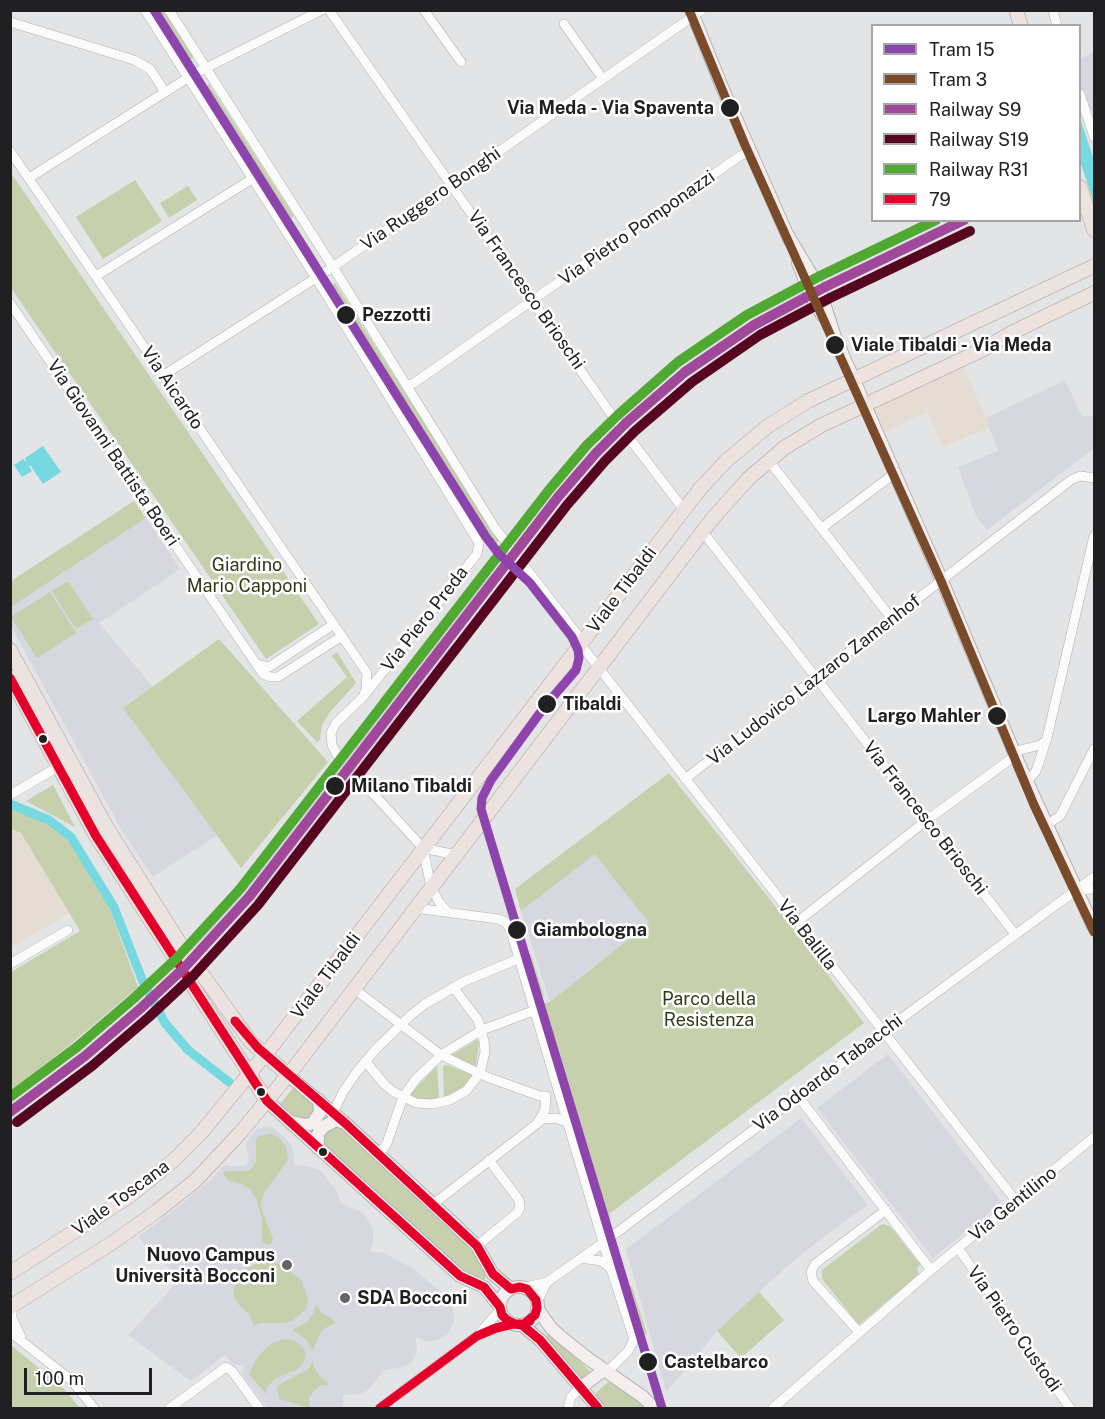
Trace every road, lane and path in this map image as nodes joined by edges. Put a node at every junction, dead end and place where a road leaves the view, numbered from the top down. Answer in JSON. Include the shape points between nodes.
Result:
{"nodes":[{"id":1,"x":145,"y":10,"type":"edge"},
{"id":2,"x":169,"y":10,"type":"edge"},
{"id":3,"x":322,"y":10,"type":"edge"},
{"id":4,"x":329,"y":10,"type":"edge"},
{"id":5,"x":424,"y":10,"type":"edge"},
{"id":6,"x":696,"y":12,"type":"edge"},
{"id":7,"x":10,"y":21,"type":"edge"},
{"id":8,"x":564,"y":24,"type":"dead end"},
{"id":9,"x":461,"y":62,"type":"dead end"},
{"id":10,"x":205,"y":68,"type":"junction"},
{"id":11,"x":187,"y":78,"type":"junction"},
{"id":12,"x":603,"y":79,"type":"junction"},
{"id":13,"x":165,"y":92,"type":"junction"},
{"id":14,"x":1081,"y":97,"type":"edge"},
{"id":15,"x":1095,"y":137,"type":"edge"},
{"id":16,"x":10,"y":151,"type":"edge"},
{"id":17,"x":750,"y":151,"type":"junction"},
{"id":18,"x":29,"y":178,"type":"junction"},
{"id":19,"x":252,"y":179,"type":"junction"},
{"id":20,"x":452,"y":184,"type":"junction"},
{"id":21,"x":1081,"y":190,"type":"edge"},
{"id":22,"x":1095,"y":230,"type":"edge"},
{"id":23,"x":1095,"y":266,"type":"edge"},
{"id":24,"x":333,"y":267,"type":"junction"},
{"id":25,"x":96,"y":276,"type":"junction"},
{"id":26,"x":316,"y":278,"type":"junction"},
{"id":27,"x":1095,"y":293,"type":"edge"},
{"id":28,"x":533,"y":300,"type":"junction"},
{"id":29,"x":10,"y":303,"type":"edge"},
{"id":30,"x":164,"y":375,"type":"junction"},
{"id":31,"x":853,"y":379,"type":"junction"},
{"id":32,"x":406,"y":386,"type":"junction"},
{"id":33,"x":865,"y":405,"type":"junction"},
{"id":34,"x":769,"y":461,"type":"junction"},
{"id":35,"x":895,"y":473,"type":"junction"},
{"id":36,"x":1095,"y":478,"type":"edge"},
{"id":37,"x":684,"y":510,"type":"junction"},
{"id":38,"x":822,"y":528,"type":"junction"},
{"id":39,"x":703,"y":532,"type":"junction"},
{"id":40,"x":1095,"y":536,"type":"edge"},
{"id":41,"x":1093,"y":548,"type":"edge"},
{"id":42,"x":942,"y":580,"type":"junction"},
{"id":43,"x":892,"y":620,"type":"junction"},
{"id":44,"x":334,"y":624,"type":"junction"},
{"id":45,"x":342,"y":636,"type":"junction"},
{"id":46,"x":581,"y":645,"type":"junction"},
{"id":47,"x":10,"y":650,"type":"edge"},
{"id":48,"x":256,"y":663,"type":"junction"},
{"id":49,"x":600,"y":667,"type":"junction"},
{"id":50,"x":386,"y":668,"type":"junction"},
{"id":51,"x":367,"y":673,"type":"junction"},
{"id":52,"x":10,"y":677,"type":"edge"},
{"id":53,"x":816,"y":678,"type":"junction"},
{"id":54,"x":20,"y":693,"type":"edge"},
{"id":55,"x":363,"y":697,"type":"junction"},
{"id":56,"x":1046,"y":741,"type":"junction"},
{"id":57,"x":1095,"y":750,"type":"edge"},
{"id":58,"x":337,"y":755,"type":"tunnel mouth"},
{"id":59,"x":1015,"y":755,"type":"junction"},
{"id":60,"x":64,"y":763,"type":"junction"},
{"id":61,"x":357,"y":776,"type":"tunnel mouth"},
{"id":62,"x":685,"y":779,"type":"junction"},
{"id":63,"x":1027,"y":782,"type":"junction"},
{"id":64,"x":13,"y":794,"type":"edge"},
{"id":65,"x":927,"y":820,"type":"junction"},
{"id":66,"x":1046,"y":825,"type":"junction"},
{"id":67,"x":423,"y":848,"type":"junction"},
{"id":68,"x":456,"y":855,"type":"junction"},
{"id":69,"x":1095,"y":877,"type":"edge"},
{"id":70,"x":431,"y":886,"type":"junction"},
{"id":71,"x":1095,"y":889,"type":"edge"},
{"id":72,"x":1077,"y":890,"type":"junction"},
{"id":73,"x":415,"y":908,"type":"junction"},
{"id":74,"x":447,"y":911,"type":"junction"},
{"id":75,"x":797,"y":922,"type":"junction"},
{"id":76,"x":1095,"y":928,"type":"edge"},
{"id":77,"x":68,"y":930,"type":"dead end"},
{"id":78,"x":1015,"y":934,"type":"junction"},
{"id":79,"x":518,"y":959,"type":"junction"},
{"id":80,"x":10,"y":964,"type":"edge"},
{"id":81,"x":453,"y":987,"type":"junction"},
{"id":82,"x":353,"y":988,"type":"junction"},
{"id":83,"x":533,"y":1011,"type":"junction"},
{"id":84,"x":400,"y":1025,"type":"junction"},
{"id":85,"x":242,"y":1029,"type":"junction"},
{"id":86,"x":482,"y":1030,"type":"junction"},
{"id":87,"x":884,"y":1032,"type":"junction"},
{"id":88,"x":223,"y":1033,"type":"junction"},
{"id":89,"x":441,"y":1055,"type":"junction"},
{"id":90,"x":271,"y":1059,"type":"junction"},
{"id":91,"x":365,"y":1061,"type":"junction"},
{"id":92,"x":480,"y":1073,"type":"junction"},
{"id":93,"x":250,"y":1075,"type":"junction"},
{"id":94,"x":288,"y":1075,"type":"junction"},
{"id":95,"x":555,"y":1082,"type":"junction"},
{"id":96,"x":546,"y":1096,"type":"junction"},
{"id":97,"x":798,"y":1096,"type":"junction"},
{"id":98,"x":403,"y":1097,"type":"junction"},
{"id":99,"x":319,"y":1100,"type":"junction"},
{"id":100,"x":267,"y":1101,"type":"junction"},
{"id":101,"x":333,"y":1113,"type":"junction"},
{"id":102,"x":291,"y":1122,"type":"junction"},
{"id":103,"x":566,"y":1122,"type":"junction"},
{"id":104,"x":345,"y":1123,"type":"junction"},
{"id":105,"x":537,"y":1123,"type":"junction"},
{"id":106,"x":1095,"y":1137,"type":"edge"},
{"id":107,"x":318,"y":1148,"type":"junction"},
{"id":108,"x":378,"y":1155,"type":"junction"},
{"id":109,"x":489,"y":1161,"type":"junction"},
{"id":110,"x":1016,"y":1201,"type":"junction"},
{"id":111,"x":432,"y":1205,"type":"junction"},
{"id":112,"x":886,"y":1210,"type":"junction"},
{"id":113,"x":603,"y":1243,"type":"junction"},
{"id":114,"x":477,"y":1246,"type":"junction"},
{"id":115,"x":958,"y":1248,"type":"junction"},
{"id":116,"x":581,"y":1258,"type":"junction"},
{"id":117,"x":611,"y":1269,"type":"junction"},
{"id":118,"x":931,"y":1270,"type":"junction"},
{"id":119,"x":10,"y":1273,"type":"edge"},
{"id":120,"x":493,"y":1275,"type":"junction"},
{"id":121,"x":547,"y":1282,"type":"junction"},
{"id":122,"x":483,"y":1286,"type":"junction"},
{"id":123,"x":517,"y":1288,"type":"junction"},
{"id":124,"x":537,"y":1305,"type":"junction"},
{"id":125,"x":13,"y":1306,"type":"edge"},
{"id":126,"x":500,"y":1308,"type":"junction"},
{"id":127,"x":518,"y":1324,"type":"junction"},
{"id":128,"x":10,"y":1332,"type":"edge"},
{"id":129,"x":859,"y":1332,"type":"junction"},
{"id":130,"x":477,"y":1336,"type":"junction"},
{"id":131,"x":24,"y":1342,"type":"junction"},
{"id":132,"x":604,"y":1370,"type":"junction"},
{"id":133,"x":580,"y":1388,"type":"junction"},
{"id":134,"x":391,"y":1405,"type":"edge"},
{"id":135,"x":93,"y":1408,"type":"edge"},
{"id":136,"x":170,"y":1408,"type":"edge"},
{"id":137,"x":259,"y":1408,"type":"edge"},
{"id":138,"x":380,"y":1408,"type":"edge"},
{"id":139,"x":568,"y":1408,"type":"edge"},
{"id":140,"x":597,"y":1408,"type":"edge"},
{"id":141,"x":654,"y":1408,"type":"edge"},
{"id":142,"x":773,"y":1408,"type":"edge"},
{"id":143,"x":1070,"y":1408,"type":"edge"}],
"edges":[{"from":1,"to":11,"type":"street"},
{"from":2,"to":10,"type":"street","name":"Via Balilla"},
{"from":3,"to":10,"type":"street"},
{"from":4,"to":20,"type":"street","name":"Via Francesco Brioschi"},
{"from":5,"to":9,"type":"street"},
{"from":6,"to":12,"type":"street","name":"Via Ruggero Bonghi"},
{"from":6,"to":17,"type":"main road"},
{"from":7,"to":13,"type":"street","via":[[134,60],[150,69]]},
{"from":8,"to":12,"type":"street"},
{"from":10,"to":11,"type":"street"},
{"from":10,"to":24,"type":"street","name":"Via Balilla"},
{"from":11,"to":13,"type":"street"},
{"from":11,"to":19,"type":"street"},
{"from":12,"to":20,"type":"street","name":"Via Ruggero Bonghi"},
{"from":13,"to":18,"type":"street"},
{"from":14,"to":15,"type":"street"},
{"from":16,"to":18,"type":"street","name":"Via Aicardo"},
{"from":17,"to":28,"type":"street","name":"Via Pietro Pomponazzi"},
{"from":17,"to":31,"type":"main road","via":[[787,234],[814,279]]},
{"from":18,"to":25,"type":"street","name":"Via Aicardo"},
{"from":19,"to":25,"type":"street"},
{"from":19,"to":26,"type":"street"},
{"from":20,"to":24,"type":"street","name":"Via Ruggero Bonghi"},
{"from":20,"to":28,"type":"street","name":"Via Francesco Brioschi"},
{"from":21,"to":22,"type":"main road"},
{"from":23,"to":31,"type":"main road","name":"Viale Tibaldi"},
{"from":24,"to":26,"type":"street","name":"Via Ruggero Bonghi"},
{"from":24,"to":32,"type":"street","name":"Via Balilla"},
{"from":25,"to":30,"type":"street","name":"Via Aicardo"},
{"from":26,"to":30,"type":"street","name":"Via Ruggero Bonghi"},
{"from":26,"to":50,"type":"street","name":"Via Piero Preda","via":[[479,543],[477,554]]},
{"from":27,"to":33,"type":"main road","name":"Viale Tibaldi"},
{"from":28,"to":32,"type":"street","name":"Via Pietro Pomponazzi"},
{"from":28,"to":37,"type":"street","name":"Via Francesco Brioschi","via":[[622,429]]},
{"from":29,"to":48,"type":"street","name":"Via Giovanni Battista Boeri"},
{"from":30,"to":44,"type":"street","name":"Via Aicardo"},
{"from":31,"to":33,"type":"main road"},
{"from":31,"to":37,"type":"main road","name":"Viale Tibaldi","via":[[791,411],[751,438]]},
{"from":32,"to":46,"type":"street","name":"Via Balilla","via":[[495,528],[577,634]]},
{"from":33,"to":34,"type":"main road","name":"Viale Tibaldi","via":[[801,436]]},
{"from":33,"to":35,"type":"main road"},
{"from":34,"to":38,"type":"street"},
{"from":34,"to":39,"type":"main road","name":"Viale Tibaldi","via":[[729,499]]},
{"from":35,"to":38,"type":"street"},
{"from":35,"to":42,"type":"main road"},
{"from":36,"to":42,"type":"street","name":"Via Ludovico Lazzaro Zamenhof","via":[[1080,476],[1071,480]]},
{"from":37,"to":46,"type":"main road","name":"Viale Tibaldi"},
{"from":38,"to":43,"type":"street"},
{"from":39,"to":49,"type":"main road","name":"Viale Tibaldi"},
{"from":39,"to":53,"type":"street","name":"Via Francesco Brioschi"},
{"from":40,"to":41,"type":"street"},
{"from":41,"to":56,"type":"street"},
{"from":42,"to":43,"type":"street","name":"Via Ludovico Lazzaro Zamenhof"},
{"from":42,"to":59,"type":"main road"},
{"from":43,"to":53,"type":"street","name":"Via Ludovico Lazzaro Zamenhof"},
{"from":44,"to":45,"type":"street","name":"Via Aicardo"},
{"from":44,"to":48,"type":"street","via":[[268,667]]},
{"from":45,"to":48,"type":"street","via":[[278,677],[263,674]]},
{"from":45,"to":51,"type":"street","name":"Via Aicardo"},
{"from":46,"to":49,"type":"street","name":"Via Balilla"},
{"from":46,"to":67,"type":"main road","name":"Viale Tibaldi"},
{"from":47,"to":54,"type":"main road"},
{"from":49,"to":62,"type":"street","name":"Via Balilla"},
{"from":49,"to":68,"type":"main road","name":"Viale Tibaldi"},
{"from":50,"to":51,"type":"street"},
{"from":50,"to":55,"type":"street","name":"Via Piero Preda"},
{"from":51,"to":55,"type":"street"},
{"from":52,"to":54,"type":"main road"},
{"from":53,"to":62,"type":"street","name":"Via Ludovico Lazzaro Zamenhof"},
{"from":53,"to":65,"type":"street","name":"Via Francesco Brioschi"},
{"from":54,"to":60,"type":"main road"},
{"from":55,"to":58,"type":"street","name":"Via Piero Preda","via":[[331,733]]},
{"from":56,"to":59,"type":"street"},
{"from":56,"to":63,"type":"street","via":[[1036,771]]},
{"from":57,"to":66,"type":"street","via":[[1060,816]]},
{"from":59,"to":63,"type":"main road"},
{"from":59,"to":65,"type":"street"},
{"from":60,"to":64,"type":"street"},
{"from":60,"to":85,"type":"main road","via":[[179,942]]},
{"from":60,"to":88,"type":"main road","via":[[96,836]]},
{"from":61,"to":67,"type":"street"},
{"from":62,"to":75,"type":"street","name":"Via Balilla"},
{"from":63,"to":66,"type":"main road"},
{"from":65,"to":75,"type":"street"},
{"from":65,"to":78,"type":"street","name":"Via Francesco Brioschi"},
{"from":66,"to":72,"type":"main road"},
{"from":67,"to":68,"type":"street"},
{"from":67,"to":70,"type":"street"},
{"from":67,"to":90,"type":"main road","name":"Viale Tibaldi"},
{"from":68,"to":70,"type":"main road","name":"Viale Tibaldi"},
{"from":69,"to":72,"type":"street","name":"Via Odoardo Tabacchi"},
{"from":70,"to":73,"type":"main road","name":"Viale Tibaldi"},
{"from":70,"to":74,"type":"street"},
{"from":71,"to":72,"type":"street"},
{"from":72,"to":76,"type":"main road"},
{"from":72,"to":78,"type":"street","name":"Via Odoardo Tabacchi"},
{"from":73,"to":74,"type":"street"},
{"from":73,"to":82,"type":"main road","name":"Viale Tibaldi"},
{"from":74,"to":79,"type":"street","via":[[505,922]]},
{"from":75,"to":87,"type":"street","name":"Via Balilla"},
{"from":77,"to":80,"type":"street"},
{"from":78,"to":87,"type":"street","name":"Via Odoardo Tabacchi"},
{"from":79,"to":81,"type":"street"},
{"from":79,"to":83,"type":"street"},
{"from":81,"to":84,"type":"street"},
{"from":81,"to":86,"type":"street"},
{"from":82,"to":84,"type":"street"},
{"from":82,"to":94,"type":"main road","name":"Viale Tibaldi"},
{"from":83,"to":86,"type":"street"},
{"from":83,"to":95,"type":"street"},
{"from":84,"to":89,"type":"street"},
{"from":84,"to":91,"type":"street"},
{"from":85,"to":88,"type":"main road","via":[[228,1025]]},
{"from":85,"to":90,"type":"main road"},
{"from":86,"to":89,"type":"street"},
{"from":86,"to":92,"type":"street","via":[[485,1052]]},
{"from":87,"to":97,"type":"street","name":"Via Odoardo Tabacchi"},
{"from":87,"to":110,"type":"street","name":"Via Balilla"},
{"from":88,"to":93,"type":"main road"},
{"from":89,"to":92,"type":"street"},
{"from":89,"to":98,"type":"street","via":[[416,1078]]},
{"from":90,"to":93,"type":"main road","name":"Viale Toscana"},
{"from":90,"to":94,"type":"main road"},
{"from":91,"to":98,"type":"street","via":[[385,1085]]},
{"from":91,"to":101,"type":"street"},
{"from":92,"to":96,"type":"street"},
{"from":92,"to":98,"type":"street","via":[[466,1091],[450,1100],[426,1105]]},
{"from":93,"to":100,"type":"main road"},
{"from":93,"to":119,"type":"main road","name":"Viale Toscana","via":[[201,1133],[154,1177]]},
{"from":94,"to":99,"type":"main road"},
{"from":94,"to":100,"type":"main road","name":"Viale Toscana"},
{"from":95,"to":96,"type":"street"},
{"from":95,"to":103,"type":"street"},
{"from":96,"to":105,"type":"street","via":[[546,1110]]},
{"from":97,"to":112,"type":"street"},
{"from":97,"to":113,"type":"street","name":"Via Odoardo Tabacchi"},
{"from":98,"to":108,"type":"street","via":[[387,1143]]},
{"from":99,"to":101,"type":"main road"},
{"from":99,"to":102,"type":"main road","via":[[320,1112],[313,1123]]},
{"from":100,"to":102,"type":"main road"},
{"from":100,"to":125,"type":"main road","name":"Viale Toscana","via":[[195,1181],[135,1227]]},
{"from":101,"to":104,"type":"main road"},
{"from":102,"to":107,"type":"main road"},
{"from":103,"to":105,"type":"street","via":[[550,1117]]},
{"from":103,"to":113,"type":"street"},
{"from":104,"to":107,"type":"main road","via":[[336,1120],[323,1127],[318,1134]]},
{"from":104,"to":108,"type":"main road"},
{"from":105,"to":109,"type":"street"},
{"from":106,"to":110,"type":"street","name":"Via Gentilino"},
{"from":107,"to":122,"type":"main road","via":[[460,1276]]},
{"from":108,"to":111,"type":"main road"},
{"from":109,"to":111,"type":"street"},
{"from":109,"to":114,"type":"street","via":[[519,1200],[520,1207]]},
{"from":110,"to":115,"type":"street","name":"Via Gentilino"},
{"from":111,"to":114,"type":"main road"},
{"from":112,"to":118,"type":"street"},
{"from":112,"to":129,"type":"street","via":[[815,1264],[811,1272],[813,1281]]},
{"from":113,"to":116,"type":"street","name":"Via Odoardo Tabacchi"},
{"from":113,"to":117,"type":"street"},
{"from":114,"to":120,"type":"main road"},
{"from":115,"to":118,"type":"street","name":"Via Gentilino"},
{"from":115,"to":143,"type":"street","name":"Via Pietro Custodi"},
{"from":116,"to":117,"type":"street","via":[[601,1261]]},
{"from":116,"to":121,"type":"street","name":"Via Odoardo Tabacchi"},
{"from":117,"to":132,"type":"street","via":[[633,1342],[611,1368]]},
{"from":118,"to":129,"type":"street","name":"Via Gentilino"},
{"from":120,"to":122,"type":"main road"},
{"from":120,"to":123,"type":"main road"},
{"from":121,"to":123,"type":"street","name":"Via Odoardo Tabacchi"},
{"from":121,"to":124,"type":"street","name":"Via Odoardo Tabacchi"},
{"from":122,"to":126,"type":"main road"},
{"from":123,"to":124,"type":"main road","via":[[531,1292]]},
{"from":123,"to":126,"type":"main road","via":[[503,1296]]},
{"from":124,"to":127,"type":"main road","via":[[532,1319]]},
{"from":124,"to":132,"type":"main road","via":[[550,1328]]},
{"from":125,"to":131,"type":"street","via":[[14,1323]]},
{"from":126,"to":127,"type":"main road","via":[[505,1319]]},
{"from":126,"to":130,"type":"street"},
{"from":127,"to":130,"type":"street"},
{"from":127,"to":133,"type":"main road","via":[[540,1340]]},
{"from":128,"to":131,"type":"street"},
{"from":129,"to":142,"type":"street","name":"Via Gentilino"},
{"from":130,"to":134,"type":"street"},
{"from":131,"to":135,"type":"street","via":[[71,1380]]},
{"from":132,"to":133,"type":"main road"},
{"from":132,"to":141,"type":"main road"},
{"from":133,"to":139,"type":"street","via":[[571,1397]]},
{"from":133,"to":140,"type":"main road"},
{"from":134,"to":138,"type":"street"},
{"from":136,"to":137,"type":"street","via":[[226,1367]]}]}
